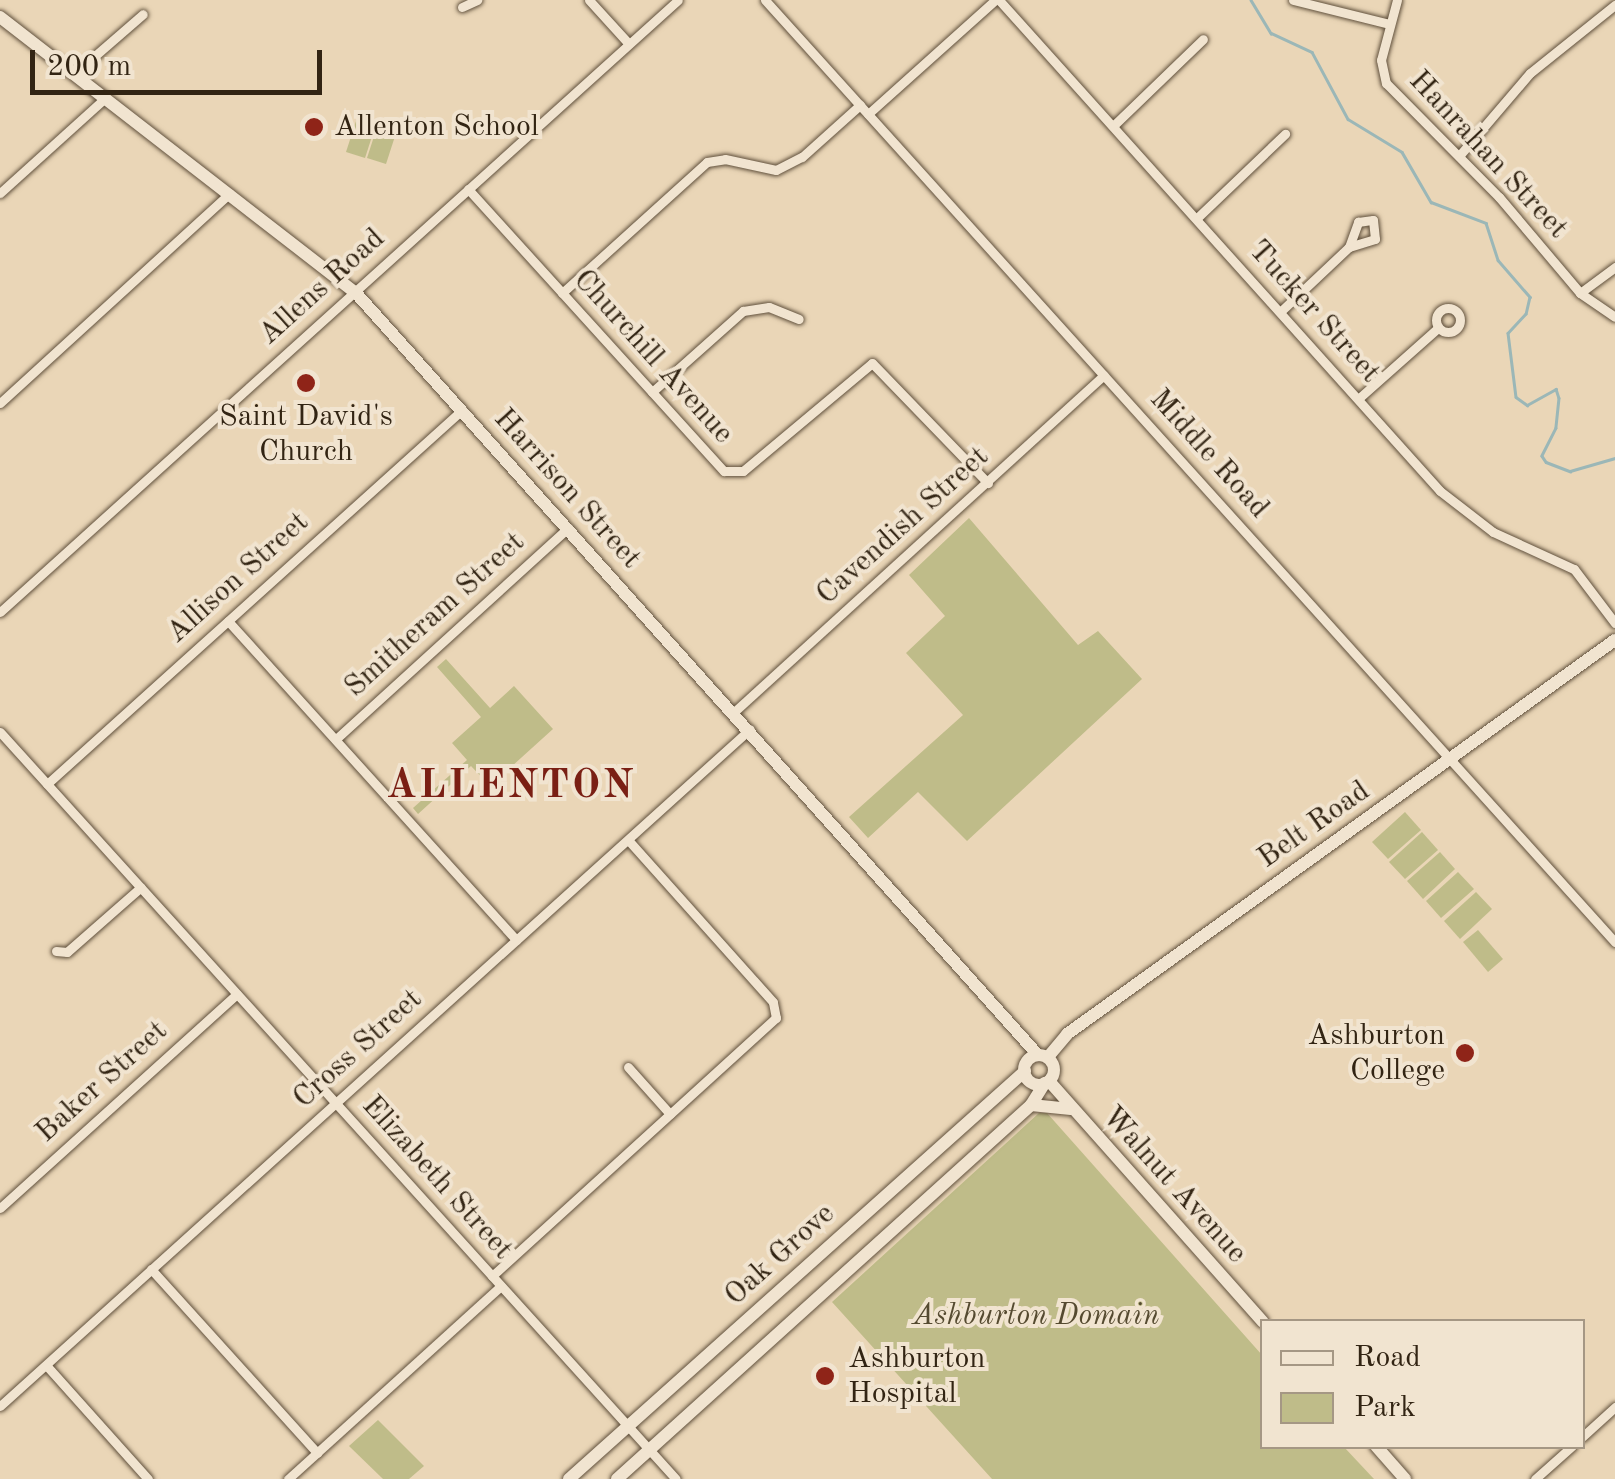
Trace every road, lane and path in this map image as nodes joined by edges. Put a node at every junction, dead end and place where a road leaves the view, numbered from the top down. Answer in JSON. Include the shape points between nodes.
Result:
{"nodes":[{"id":1,"x":476,"y":0,"type":"edge"},
{"id":2,"x":588,"y":0,"type":"edge"},
{"id":3,"x":678,"y":0,"type":"edge"},
{"id":4,"x":765,"y":0,"type":"edge"},
{"id":5,"x":997,"y":0,"type":"edge"},
{"id":6,"x":1294,"y":0,"type":"edge"},
{"id":7,"x":1396,"y":0,"type":"edge"},
{"id":8,"x":1615,"y":4,"type":"edge"},
{"id":9,"x":462,"y":7,"type":"dead end"},
{"id":10,"x":143,"y":14,"type":"dead end"},
{"id":11,"x":0,"y":18,"type":"edge"},
{"id":12,"x":1388,"y":24,"type":"junction"},
{"id":13,"x":1203,"y":38,"type":"dead end"},
{"id":14,"x":629,"y":44,"type":"junction"},
{"id":15,"x":74,"y":74,"type":"junction"},
{"id":16,"x":106,"y":98,"type":"junction"},
{"id":17,"x":860,"y":105,"type":"junction"},
{"id":18,"x":868,"y":114,"type":"junction"},
{"id":19,"x":1113,"y":126,"type":"junction"},
{"id":20,"x":1285,"y":134,"type":"dead end"},
{"id":21,"x":1458,"y":156,"type":"junction"},
{"id":22,"x":468,"y":189,"type":"junction"},
{"id":23,"x":0,"y":193,"type":"edge"},
{"id":24,"x":230,"y":193,"type":"junction"},
{"id":25,"x":1197,"y":218,"type":"junction"},
{"id":26,"x":1349,"y":247,"type":"dead end"},
{"id":27,"x":1615,"y":267,"type":"edge"},
{"id":28,"x":355,"y":292,"type":"junction"},
{"id":29,"x":562,"y":293,"type":"junction"},
{"id":30,"x":1580,"y":293,"type":"junction"},
{"id":31,"x":1280,"y":312,"type":"junction"},
{"id":32,"x":1615,"y":317,"type":"edge"},
{"id":33,"x":798,"y":319,"type":"dead end"},
{"id":34,"x":1438,"y":328,"type":"dead end"},
{"id":35,"x":1104,"y":376,"type":"junction"},
{"id":36,"x":652,"y":392,"type":"junction"},
{"id":37,"x":1358,"y":399,"type":"junction"},
{"id":38,"x":0,"y":403,"type":"edge"},
{"id":39,"x":462,"y":410,"type":"junction"},
{"id":40,"x":988,"y":483,"type":"junction"},
{"id":41,"x":568,"y":528,"type":"junction"},
{"id":42,"x":0,"y":612,"type":"edge"},
{"id":43,"x":228,"y":621,"type":"junction"},
{"id":44,"x":1615,"y":623,"type":"edge"},
{"id":45,"x":1615,"y":640,"type":"edge"},
{"id":46,"x":734,"y":712,"type":"junction"},
{"id":47,"x":750,"y":729,"type":"junction"},
{"id":48,"x":0,"y":732,"type":"edge"},
{"id":49,"x":336,"y":739,"type":"junction"},
{"id":50,"x":1450,"y":759,"type":"junction"},
{"id":51,"x":47,"y":784,"type":"junction"},
{"id":52,"x":628,"y":840,"type":"junction"},
{"id":53,"x":140,"y":887,"type":"junction"},
{"id":54,"x":516,"y":940,"type":"junction"},
{"id":55,"x":1615,"y":942,"type":"edge"},
{"id":56,"x":56,"y":951,"type":"dead end"},
{"id":57,"x":237,"y":994,"type":"junction"},
{"id":58,"x":1043,"y":1056,"type":"junction"},
{"id":59,"x":628,"y":1067,"type":"dead end"},
{"id":60,"x":1025,"y":1071,"type":"junction"},
{"id":61,"x":1047,"y":1082,"type":"junction"},
{"id":62,"x":336,"y":1104,"type":"junction"},
{"id":63,"x":1031,"y":1104,"type":"junction"},
{"id":64,"x":1071,"y":1109,"type":"junction"},
{"id":65,"x":670,"y":1114,"type":"junction"},
{"id":66,"x":0,"y":1208,"type":"edge"},
{"id":67,"x":151,"y":1269,"type":"junction"},
{"id":68,"x":492,"y":1276,"type":"junction"},
{"id":69,"x":501,"y":1286,"type":"junction"},
{"id":70,"x":1260,"y":1319,"type":"edge"},
{"id":71,"x":46,"y":1366,"type":"junction"},
{"id":72,"x":0,"y":1406,"type":"edge"},
{"id":73,"x":1615,"y":1407,"type":"edge"},
{"id":74,"x":628,"y":1426,"type":"junction"},
{"id":75,"x":1585,"y":1433,"type":"edge"},
{"id":76,"x":1379,"y":1449,"type":"edge"},
{"id":77,"x":1569,"y":1449,"type":"edge"},
{"id":78,"x":650,"y":1450,"type":"junction"},
{"id":79,"x":316,"y":1453,"type":"junction"},
{"id":80,"x":148,"y":1479,"type":"edge"},
{"id":81,"x":288,"y":1479,"type":"edge"},
{"id":82,"x":569,"y":1479,"type":"edge"},
{"id":83,"x":617,"y":1479,"type":"edge"},
{"id":84,"x":676,"y":1479,"type":"edge"},
{"id":85,"x":1405,"y":1479,"type":"edge"},
{"id":86,"x":1536,"y":1479,"type":"edge"}],
"edges":[{"from":1,"to":9,"type":"street"},
{"from":2,"to":14,"type":"street"},
{"from":3,"to":14,"type":"street","name":"Allens Road"},
{"from":4,"to":17,"type":"street","name":"Middle Road"},
{"from":5,"to":18,"type":"street"},
{"from":5,"to":19,"type":"street","name":"Tucker Street"},
{"from":6,"to":12,"type":"street"},
{"from":7,"to":12,"type":"street","name":"Hanrahan Street"},
{"from":8,"to":21,"type":"street","via":[[1530,73]]},
{"from":10,"to":15,"type":"street"},
{"from":11,"to":15,"type":"street","name":"Harrison Street"},
{"from":12,"to":21,"type":"street","name":"Hanrahan Street","via":[[1380,60],[1386,83]]},
{"from":13,"to":19,"type":"street"},
{"from":14,"to":22,"type":"street","name":"Allens Road"},
{"from":15,"to":16,"type":"street","name":"Harrison Street"},
{"from":16,"to":23,"type":"street"},
{"from":16,"to":24,"type":"street","name":"Harrison Street"},
{"from":17,"to":18,"type":"street","name":"Middle Road"},
{"from":17,"to":29,"type":"street","via":[[776,170],[725,159],[706,162]]},
{"from":18,"to":35,"type":"street","name":"Middle Road"},
{"from":19,"to":25,"type":"street","name":"Tucker Street"},
{"from":20,"to":25,"type":"street"},
{"from":21,"to":30,"type":"street","name":"Hanrahan Street"},
{"from":22,"to":28,"type":"street","name":"Allens Road"},
{"from":22,"to":29,"type":"street","name":"Churchill Avenue"},
{"from":24,"to":28,"type":"street","name":"Harrison Street"},
{"from":24,"to":38,"type":"street"},
{"from":25,"to":31,"type":"street","name":"Tucker Street"},
{"from":26,"to":31,"type":"street"},
{"from":27,"to":30,"type":"street"},
{"from":28,"to":39,"type":"street","name":"Harrison Street"},
{"from":28,"to":42,"type":"street","name":"Allens Road"},
{"from":29,"to":36,"type":"street","name":"Churchill Avenue"},
{"from":30,"to":32,"type":"street","name":"Hanrahan Street"},
{"from":31,"to":37,"type":"street","name":"Tucker Street"},
{"from":33,"to":36,"type":"street","via":[[769,307],[743,311]]},
{"from":34,"to":37,"type":"street"},
{"from":35,"to":40,"type":"street","name":"Cavendish Street"},
{"from":35,"to":50,"type":"street","name":"Middle Road"},
{"from":36,"to":40,"type":"street","name":"Churchill Avenue","via":[[720,468],[738,474],[858,369],[876,364]]},
{"from":37,"to":44,"type":"street","name":"Tucker Street","via":[[1463,512],[1574,569]]},
{"from":39,"to":41,"type":"street","name":"Harrison Street"},
{"from":39,"to":43,"type":"street","name":"Allison Street"},
{"from":40,"to":46,"type":"street","name":"Cavendish Street"},
{"from":41,"to":46,"type":"street","name":"Harrison Street"},
{"from":41,"to":49,"type":"street","name":"Smitheram Street"},
{"from":43,"to":49,"type":"street"},
{"from":43,"to":51,"type":"street","name":"Allison Street"},
{"from":45,"to":50,"type":"street","name":"Belt Road"},
{"from":46,"to":47,"type":"street","name":"Harrison Street"},
{"from":47,"to":52,"type":"street","name":"Cross Street"},
{"from":47,"to":58,"type":"street","name":"Harrison Street"},
{"from":48,"to":51,"type":"street","name":"Elizabeth Street"},
{"from":49,"to":54,"type":"street"},
{"from":50,"to":55,"type":"street","name":"Middle Road"},
{"from":50,"to":58,"type":"street","name":"Belt Road"},
{"from":51,"to":53,"type":"street","name":"Elizabeth Street"},
{"from":52,"to":54,"type":"street","name":"Cross Street"},
{"from":52,"to":65,"type":"street","via":[[777,1009],[773,1022]]},
{"from":53,"to":56,"type":"street","via":[[67,952]]},
{"from":53,"to":57,"type":"street","name":"Elizabeth Street"},
{"from":54,"to":62,"type":"street","name":"Cross Street"},
{"from":57,"to":62,"type":"street","name":"Elizabeth Street"},
{"from":57,"to":66,"type":"street","name":"Baker Street"},
{"from":58,"to":60,"type":"street","name":"Belt Road"},
{"from":58,"to":61,"type":"street","via":[[1054,1069]]},
{"from":59,"to":65,"type":"street"},
{"from":60,"to":61,"type":"street","name":"Walnut Avenue","via":[[1032,1082]]},
{"from":60,"to":74,"type":"street","name":"Oak Grove"},
{"from":61,"to":63,"type":"street","name":"Oak Grove"},
{"from":61,"to":64,"type":"street","name":"Walnut Avenue"},
{"from":62,"to":67,"type":"street","name":"Cross Street"},
{"from":62,"to":68,"type":"street","name":"Elizabeth Street"},
{"from":63,"to":64,"type":"street"},
{"from":63,"to":78,"type":"street","name":"Oak Grove"},
{"from":64,"to":70,"type":"street","name":"Walnut Avenue"},
{"from":65,"to":68,"type":"street"},
{"from":67,"to":71,"type":"street","name":"Cross Street"},
{"from":67,"to":79,"type":"street"},
{"from":68,"to":69,"type":"street","name":"Elizabeth Street"},
{"from":69,"to":74,"type":"street","name":"Elizabeth Street"},
{"from":69,"to":79,"type":"street"},
{"from":71,"to":72,"type":"street","name":"Cross Street"},
{"from":71,"to":80,"type":"street"},
{"from":73,"to":75,"type":"street"},
{"from":74,"to":78,"type":"street","name":"Elizabeth Street"},
{"from":74,"to":82,"type":"street","name":"Oak Grove"},
{"from":76,"to":85,"type":"street"},
{"from":77,"to":86,"type":"street"},
{"from":78,"to":83,"type":"street","name":"Oak Grove"},
{"from":78,"to":84,"type":"street","name":"Elizabeth Street"},
{"from":79,"to":81,"type":"street"}]}
